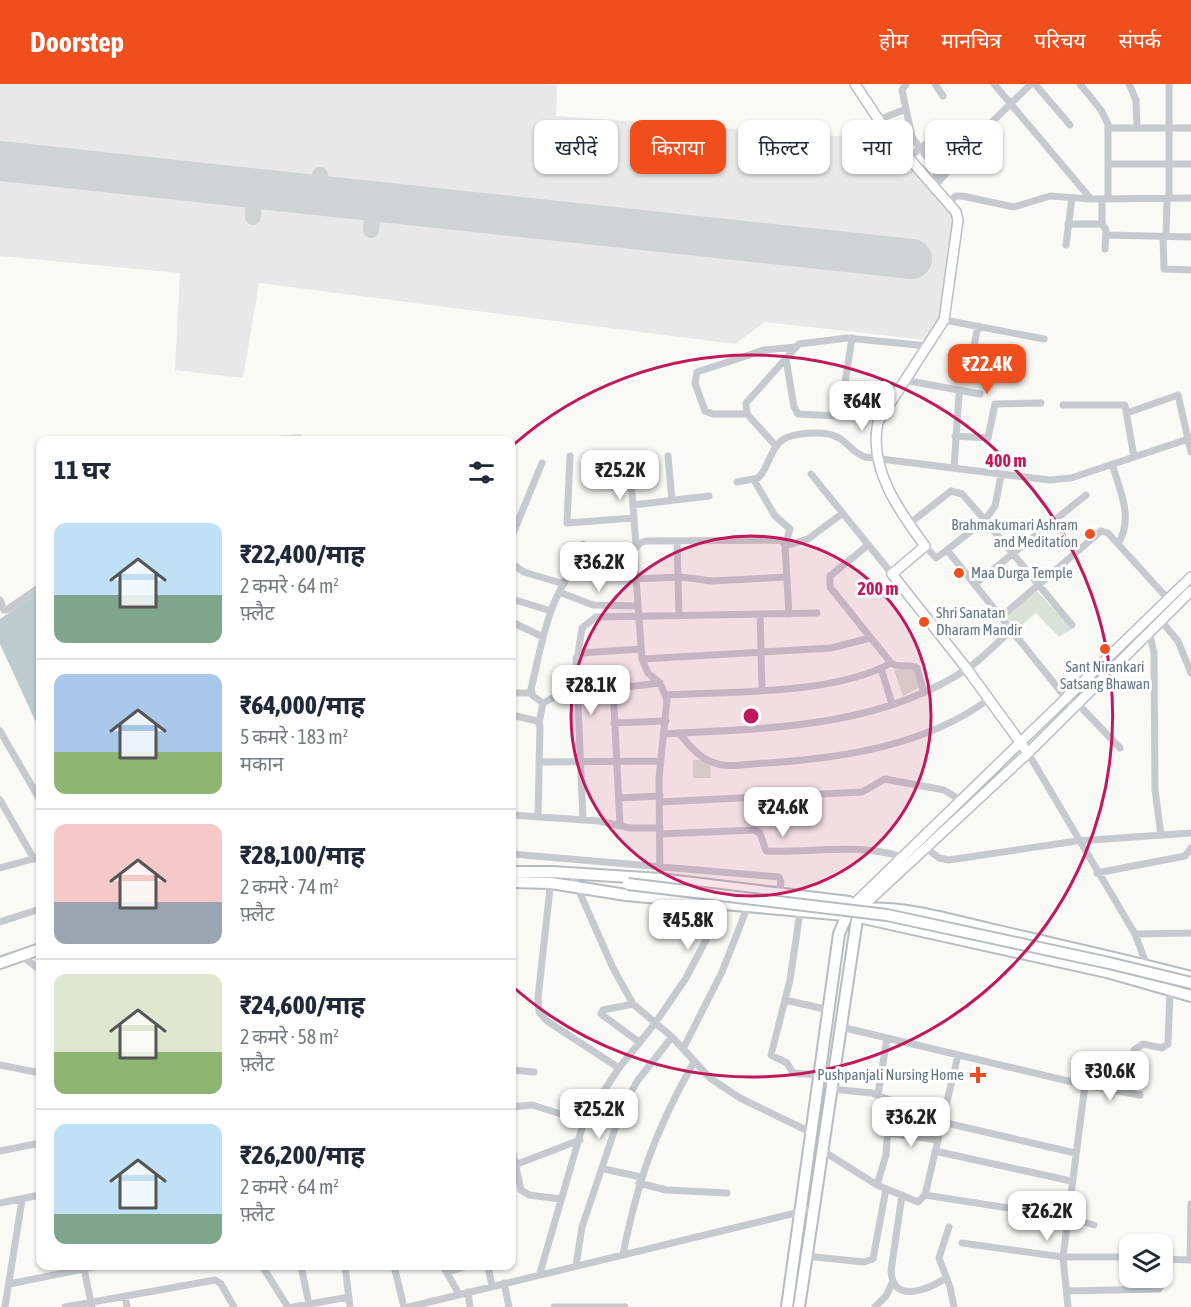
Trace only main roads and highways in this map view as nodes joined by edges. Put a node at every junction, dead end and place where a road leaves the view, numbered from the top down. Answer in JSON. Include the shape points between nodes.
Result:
{"nodes":[{"id":1,"x":855,"y":84,"type":"edge"},
{"id":2,"x":1191,"y":577,"type":"edge"},
{"id":3,"x":1191,"y":591,"type":"edge"},
{"id":4,"x":1021,"y":743,"type":"junction"},
{"id":5,"x":1028,"y":753,"type":"junction"},
{"id":6,"x":516,"y":873,"type":"edge"},
{"id":7,"x":602,"y":875,"type":"junction"},
{"id":8,"x":551,"y":878,"type":"junction"},
{"id":9,"x":516,"y":882,"type":"edge"},
{"id":10,"x":626,"y":884,"type":"junction"},
{"id":11,"x":602,"y":891,"type":"junction"},
{"id":12,"x":854,"y":911,"type":"junction"},
{"id":13,"x":1051,"y":943,"type":"junction"},
{"id":14,"x":36,"y":951,"type":"edge"},
{"id":15,"x":1049,"y":960,"type":"junction"},
{"id":16,"x":0,"y":963,"type":"edge"},
{"id":17,"x":1191,"y":977,"type":"edge"},
{"id":18,"x":1191,"y":983,"type":"edge"},
{"id":19,"x":1191,"y":996,"type":"edge"},
{"id":20,"x":806,"y":1210,"type":"junction"},
{"id":21,"x":787,"y":1307,"type":"edge"},
{"id":22,"x":799,"y":1307,"type":"edge"}],
"edges":[{"from":1,"to":4,"type":"main road","via":[[908,158],[936,184],[958,220],[944,320],[878,422],[877,458],[895,505],[925,546],[892,574]]},
{"from":2,"to":4,"type":"main road"},
{"from":3,"to":5,"type":"main road"},
{"from":4,"to":5,"type":"main road"},
{"from":4,"to":12,"type":"main road"},
{"from":5,"to":12,"type":"main road","via":[[914,861]]},
{"from":6,"to":8,"type":"main road"},
{"from":7,"to":8,"type":"main road","via":[[572,873]]},
{"from":7,"to":10,"type":"main road"},
{"from":7,"to":12,"type":"main road","via":[[779,893]]},
{"from":8,"to":9,"type":"main road"},
{"from":8,"to":11,"type":"main road","via":[[577,888]]},
{"from":10,"to":11,"type":"main road"},
{"from":10,"to":18,"type":"main road","bridge":true,"via":[[887,915]]},
{"from":11,"to":12,"type":"main road","via":[[747,908]]},
{"from":12,"to":13,"type":"main road","via":[[897,909]]},
{"from":12,"to":15,"type":"main road"},
{"from":12,"to":20,"type":"main road","via":[[822,1151]]},
{"from":12,"to":20,"type":"main road","via":[[839,934],[812,1133]]},
{"from":13,"to":15,"type":"main road"},
{"from":13,"to":17,"type":"main road"},
{"from":14,"to":16,"type":"main road"},
{"from":15,"to":19,"type":"main road"},
{"from":20,"to":21,"type":"main road"},
{"from":20,"to":22,"type":"main road"}]}
